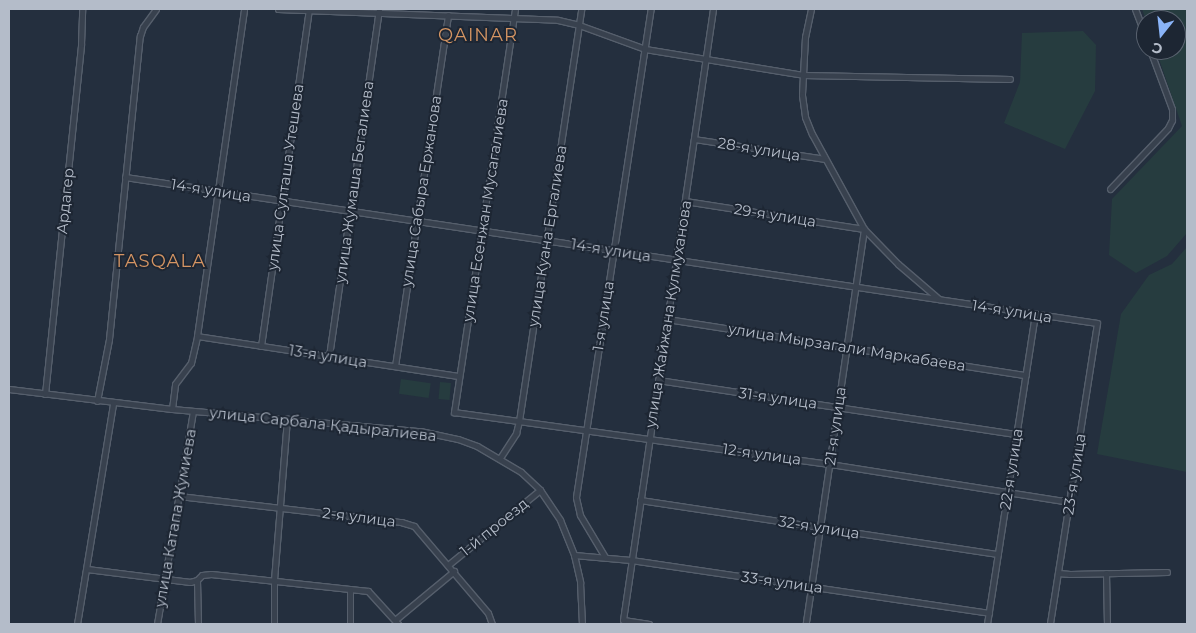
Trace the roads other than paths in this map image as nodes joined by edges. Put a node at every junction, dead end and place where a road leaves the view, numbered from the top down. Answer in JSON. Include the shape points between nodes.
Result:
{"nodes":[{"id":1,"x":82,"y":9,"type":"edge"},
{"id":2,"x":156,"y":9,"type":"edge"},
{"id":3,"x":244,"y":9,"type":"edge"},
{"id":4,"x":278,"y":9,"type":"edge"},
{"id":5,"x":309,"y":9,"type":"edge"},
{"id":6,"x":515,"y":9,"type":"edge"},
{"id":7,"x":581,"y":9,"type":"edge"},
{"id":8,"x":651,"y":9,"type":"edge"},
{"id":9,"x":713,"y":9,"type":"edge"},
{"id":10,"x":811,"y":9,"type":"edge"},
{"id":11,"x":379,"y":10,"type":"edge"},
{"id":12,"x":448,"y":15,"type":"junction"},
{"id":13,"x":514,"y":17,"type":"junction"},
{"id":14,"x":579,"y":25,"type":"junction"},
{"id":15,"x":645,"y":49,"type":"junction"},
{"id":16,"x":707,"y":59,"type":"junction"},
{"id":17,"x":1154,"y":60,"type":"edge"},
{"id":18,"x":803,"y":74,"type":"junction"},
{"id":19,"x":1010,"y":79,"type":"dead end"},
{"id":20,"x":694,"y":139,"type":"junction"},
{"id":21,"x":824,"y":159,"type":"junction"},
{"id":22,"x":125,"y":177,"type":"junction"},
{"id":23,"x":1110,"y":188,"type":"dead end"},
{"id":24,"x":218,"y":191,"type":"junction"},
{"id":25,"x":282,"y":201,"type":"junction"},
{"id":26,"x":685,"y":201,"type":"junction"},
{"id":27,"x":350,"y":211,"type":"junction"},
{"id":28,"x":417,"y":221,"type":"junction"},
{"id":29,"x":864,"y":229,"type":"junction"},
{"id":30,"x":483,"y":231,"type":"junction"},
{"id":31,"x":546,"y":240,"type":"junction"},
{"id":32,"x":614,"y":251,"type":"junction"},
{"id":33,"x":676,"y":260,"type":"junction"},
{"id":34,"x":856,"y":287,"type":"junction"},
{"id":35,"x":940,"y":300,"type":"junction"},
{"id":36,"x":1035,"y":314,"type":"junction"},
{"id":37,"x":667,"y":319,"type":"junction"},
{"id":38,"x":1097,"y":323,"type":"joint"},
{"id":39,"x":197,"y":336,"type":"junction"},
{"id":40,"x":261,"y":346,"type":"junction"},
{"id":41,"x":847,"y":347,"type":"junction"},
{"id":42,"x":328,"y":356,"type":"junction"},
{"id":43,"x":395,"y":366,"type":"junction"},
{"id":44,"x":1026,"y":375,"type":"junction"},
{"id":45,"x":459,"y":376,"type":"junction"},
{"id":46,"x":658,"y":380,"type":"junction"},
{"id":47,"x":9,"y":389,"type":"edge"},
{"id":48,"x":45,"y":394,"type":"junction"},
{"id":49,"x":97,"y":401,"type":"junction"},
{"id":50,"x":113,"y":403,"type":"junction"},
{"id":51,"x":838,"y":407,"type":"junction"},
{"id":52,"x":172,"y":409,"type":"junction"},
{"id":53,"x":193,"y":411,"type":"junction"},
{"id":54,"x":454,"y":412,"type":"joint"},
{"id":55,"x":287,"y":419,"type":"junction"},
{"id":56,"x":520,"y":421,"type":"junction"},
{"id":57,"x":586,"y":429,"type":"junction"},
{"id":58,"x":1017,"y":434,"type":"junction"},
{"id":59,"x":649,"y":438,"type":"junction"},
{"id":60,"x":500,"y":458,"type":"junction"},
{"id":61,"x":830,"y":464,"type":"junction"},
{"id":62,"x":540,"y":490,"type":"junction"},
{"id":63,"x":1008,"y":492,"type":"junction"},
{"id":64,"x":179,"y":496,"type":"junction"},
{"id":65,"x":640,"y":500,"type":"junction"},
{"id":66,"x":1069,"y":502,"type":"junction"},
{"id":67,"x":279,"y":508,"type":"junction"},
{"id":68,"x":820,"y":527,"type":"junction"},
{"id":69,"x":998,"y":554,"type":"junction"},
{"id":70,"x":574,"y":556,"type":"junction"},
{"id":71,"x":605,"y":557,"type":"junction"},
{"id":72,"x":631,"y":560,"type":"junction"},
{"id":73,"x":448,"y":564,"type":"junction"},
{"id":74,"x":87,"y":569,"type":"junction"},
{"id":75,"x":454,"y":571,"type":"junction"},
{"id":76,"x":1167,"y":572,"type":"dead end"},
{"id":77,"x":1058,"y":573,"type":"junction"},
{"id":78,"x":1106,"y":574,"type":"junction"},
{"id":79,"x":165,"y":580,"type":"junction"},
{"id":80,"x":197,"y":580,"type":"junction"},
{"id":81,"x":274,"y":580,"type":"junction"},
{"id":82,"x":811,"y":586,"type":"junction"},
{"id":83,"x":350,"y":589,"type":"junction"},
{"id":84,"x":989,"y":613,"type":"junction"},
{"id":85,"x":396,"y":622,"type":"edge"},
{"id":86,"x":77,"y":624,"type":"edge"},
{"id":87,"x":158,"y":624,"type":"edge"},
{"id":88,"x":198,"y":624,"type":"edge"},
{"id":89,"x":274,"y":624,"type":"edge"},
{"id":90,"x":350,"y":624,"type":"edge"},
{"id":91,"x":492,"y":624,"type":"edge"},
{"id":92,"x":582,"y":624,"type":"edge"},
{"id":93,"x":649,"y":624,"type":"edge"},
{"id":94,"x":806,"y":624,"type":"edge"},
{"id":95,"x":987,"y":624,"type":"edge"},
{"id":96,"x":1050,"y":624,"type":"edge"},
{"id":97,"x":1107,"y":624,"type":"edge"}],
"edges":[{"from":1,"to":48,"type":"street","name":"Ардагер"},
{"from":2,"to":22,"type":"street","via":[[140,36]]},
{"from":3,"to":24,"type":"street"},
{"from":4,"to":5,"type":"street"},
{"from":5,"to":11,"type":"street"},
{"from":5,"to":25,"type":"street","name":"улица Султаша Утешева"},
{"from":6,"to":13,"type":"street","name":"улица Есенжан Мусагалиева"},
{"from":7,"to":14,"type":"street","name":"улица Куана Ергалиева"},
{"from":8,"to":15,"type":"street","name":"1-я улица"},
{"from":9,"to":16,"type":"street","name":"улица Жайжана Кулмуханова"},
{"from":10,"to":18,"type":"street","via":[[805,37]]},
{"from":11,"to":12,"type":"street"},
{"from":11,"to":27,"type":"street","name":"улица Жумаша Бегалиева"},
{"from":12,"to":13,"type":"street"},
{"from":12,"to":28,"type":"street","name":"улица Сабыра Ержанова"},
{"from":13,"to":14,"type":"street"},
{"from":13,"to":30,"type":"street","name":"улица Есенжан Мусагалиева"},
{"from":14,"to":15,"type":"street"},
{"from":14,"to":31,"type":"street","name":"улица Куана Ергалиева"},
{"from":15,"to":16,"type":"street"},
{"from":15,"to":32,"type":"street","name":"1-я улица"},
{"from":16,"to":18,"type":"street"},
{"from":16,"to":20,"type":"street","name":"улица Жайжана Кулмуханова"},
{"from":17,"to":23,"type":"street","via":[[1172,109],[1172,120]]},
{"from":18,"to":19,"type":"street"},
{"from":18,"to":21,"type":"street","via":[[806,116]]},
{"from":20,"to":21,"type":"street","name":"28-я улица"},
{"from":20,"to":26,"type":"street","name":"улица Жайжана Кулмуханова"},
{"from":21,"to":29,"type":"street"},
{"from":22,"to":24,"type":"street","name":"14-я улица"},
{"from":22,"to":49,"type":"street","via":[[109,339]]},
{"from":24,"to":25,"type":"street","name":"14-я улица"},
{"from":24,"to":39,"type":"street"},
{"from":25,"to":27,"type":"street","name":"14-я улица"},
{"from":25,"to":40,"type":"street","name":"улица Султаша Утешева"},
{"from":26,"to":29,"type":"street","name":"29-я улица"},
{"from":26,"to":33,"type":"street","name":"улица Жайжана Кулмуханова"},
{"from":27,"to":28,"type":"street","name":"14-я улица"},
{"from":27,"to":42,"type":"street","name":"улица Жумаша Бегалиева"},
{"from":28,"to":30,"type":"street","name":"14-я улица"},
{"from":28,"to":43,"type":"street","name":"улица Сабыра Ержанова"},
{"from":29,"to":34,"type":"street","name":"21-я улица"},
{"from":29,"to":35,"type":"street"},
{"from":30,"to":31,"type":"street","name":"14-я улица"},
{"from":30,"to":45,"type":"street","name":"улица Есенжан Мусагалиева"},
{"from":31,"to":32,"type":"street","name":"14-я улица"},
{"from":31,"to":56,"type":"street","name":"улица Куана Ергалиева"},
{"from":32,"to":33,"type":"street","name":"14-я улица"},
{"from":32,"to":57,"type":"street","name":"1-я улица"},
{"from":33,"to":34,"type":"street","name":"14-я улица"},
{"from":33,"to":37,"type":"street","name":"улица Жайжана Кулмуханова"},
{"from":34,"to":35,"type":"street","name":"14-я улица"},
{"from":34,"to":41,"type":"street","name":"21-я улица"},
{"from":35,"to":36,"type":"street","name":"14-я улица"},
{"from":36,"to":38,"type":"street","name":"14-я улица"},
{"from":36,"to":44,"type":"street","name":"22-я улица"},
{"from":37,"to":41,"type":"street","name":"улица Мырзагали Маркабаева"},
{"from":37,"to":46,"type":"street","name":"улица Жайжана Кулмуханова"},
{"from":38,"to":66,"type":"street","name":"23-я улица"},
{"from":39,"to":40,"type":"street","name":"13-я улица"},
{"from":39,"to":52,"type":"street","via":[[191,364],[175,384]]},
{"from":40,"to":42,"type":"street","name":"13-я улица"},
{"from":41,"to":44,"type":"street","name":"улица Мырзагали Маркабаева"},
{"from":41,"to":51,"type":"street","name":"21-я улица"},
{"from":42,"to":43,"type":"street","name":"13-я улица"},
{"from":43,"to":45,"type":"street","name":"13-я улица"},
{"from":44,"to":58,"type":"street","name":"22-я улица"},
{"from":45,"to":54,"type":"street","name":"улица Есенжан Мусагалиева"},
{"from":46,"to":51,"type":"street","name":"31-я улица"},
{"from":46,"to":59,"type":"street","name":"улица Жайжана Кулмуханова"},
{"from":47,"to":48,"type":"street","name":"улица Сарбала Қадыралиева"},
{"from":48,"to":49,"type":"street","name":"улица Сарбала Қадыралиева"},
{"from":49,"to":50,"type":"street","name":"улица Сарбала Қадыралиева"},
{"from":50,"to":52,"type":"street","name":"улица Сарбала Қадыралиева"},
{"from":50,"to":74,"type":"street"},
{"from":51,"to":58,"type":"street","name":"31-я улица"},
{"from":51,"to":61,"type":"street","name":"21-я улица"},
{"from":52,"to":53,"type":"street","name":"улица Сарбала Қадыралиева"},
{"from":53,"to":55,"type":"street","name":"улица Сарбала Қадыралиева"},
{"from":53,"to":64,"type":"street","name":"улица Катапа Жумиева"},
{"from":54,"to":56,"type":"street","name":"12-я улица"},
{"from":55,"to":60,"type":"street","name":"улица Сарбала Қадыралиева","via":[[420,431],[458,439]]},
{"from":55,"to":67,"type":"street"},
{"from":56,"to":57,"type":"street","name":"12-я улица"},
{"from":56,"to":60,"type":"street","name":"улица Куана Ергалиева"},
{"from":57,"to":59,"type":"street","name":"12-я улица"},
{"from":57,"to":71,"type":"street","name":"1-я улица","via":[[576,506]]},
{"from":58,"to":63,"type":"street","name":"22-я улица"},
{"from":59,"to":61,"type":"street","name":"12-я улица"},
{"from":59,"to":65,"type":"street","name":"улица Жайжана Кулмуханова"},
{"from":60,"to":62,"type":"street","name":"улица Сарбала Қадыралиева"},
{"from":61,"to":63,"type":"street","name":"12-я улица"},
{"from":61,"to":68,"type":"street","name":"21-я улица"},
{"from":62,"to":70,"type":"street","name":"улица Сарбала Қадыралиева","via":[[560,520]]},
{"from":62,"to":73,"type":"street","name":"1-й проезд"},
{"from":63,"to":66,"type":"street","name":"12-я улица"},
{"from":63,"to":69,"type":"street","name":"22-я улица"},
{"from":64,"to":67,"type":"street","name":"2-я улица"},
{"from":64,"to":79,"type":"street","name":"улица Катапа Жумиева"},
{"from":65,"to":68,"type":"street","name":"32-я улица"},
{"from":65,"to":72,"type":"street","name":"улица Жайжана Кулмуханова"},
{"from":66,"to":77,"type":"street","name":"23-я улица"},
{"from":67,"to":73,"type":"street","name":"2-я улица","via":[[414,526]]},
{"from":67,"to":81,"type":"street"},
{"from":68,"to":69,"type":"street","name":"32-я улица"},
{"from":68,"to":82,"type":"street","name":"21-я улица"},
{"from":69,"to":84,"type":"street","name":"22-я улица"},
{"from":70,"to":71,"type":"street","name":"33-я улица"},
{"from":70,"to":92,"type":"street","name":"улица Сарбала Қадыралиева","via":[[580,582]]},
{"from":71,"to":72,"type":"street","name":"33-я улица"},
{"from":72,"to":82,"type":"street","name":"33-я улица"},
{"from":72,"to":93,"type":"street","name":"улица Жайжана Кулмуханова","via":[[623,620]]},
{"from":73,"to":75,"type":"street","name":"2-я улица"},
{"from":74,"to":79,"type":"street"},
{"from":74,"to":86,"type":"street"},
{"from":75,"to":85,"type":"street","name":"1-й проезд"},
{"from":75,"to":91,"type":"street","name":"2-я улица","via":[[488,613]]},
{"from":76,"to":78,"type":"street"},
{"from":77,"to":78,"type":"street"},
{"from":77,"to":96,"type":"street","name":"23-я улица"},
{"from":78,"to":97,"type":"street"},
{"from":79,"to":80,"type":"street"},
{"from":79,"to":87,"type":"street","name":"улица Катапа Жумиева"},
{"from":80,"to":81,"type":"street","via":[[202,575],[211,574]]},
{"from":80,"to":88,"type":"street"},
{"from":81,"to":83,"type":"street"},
{"from":81,"to":89,"type":"street"},
{"from":82,"to":84,"type":"street","name":"33-я улица"},
{"from":82,"to":94,"type":"street","name":"21-я улица"},
{"from":83,"to":85,"type":"street","via":[[368,591]]},
{"from":83,"to":90,"type":"street"},
{"from":84,"to":95,"type":"street","name":"22-я улица"}]}
